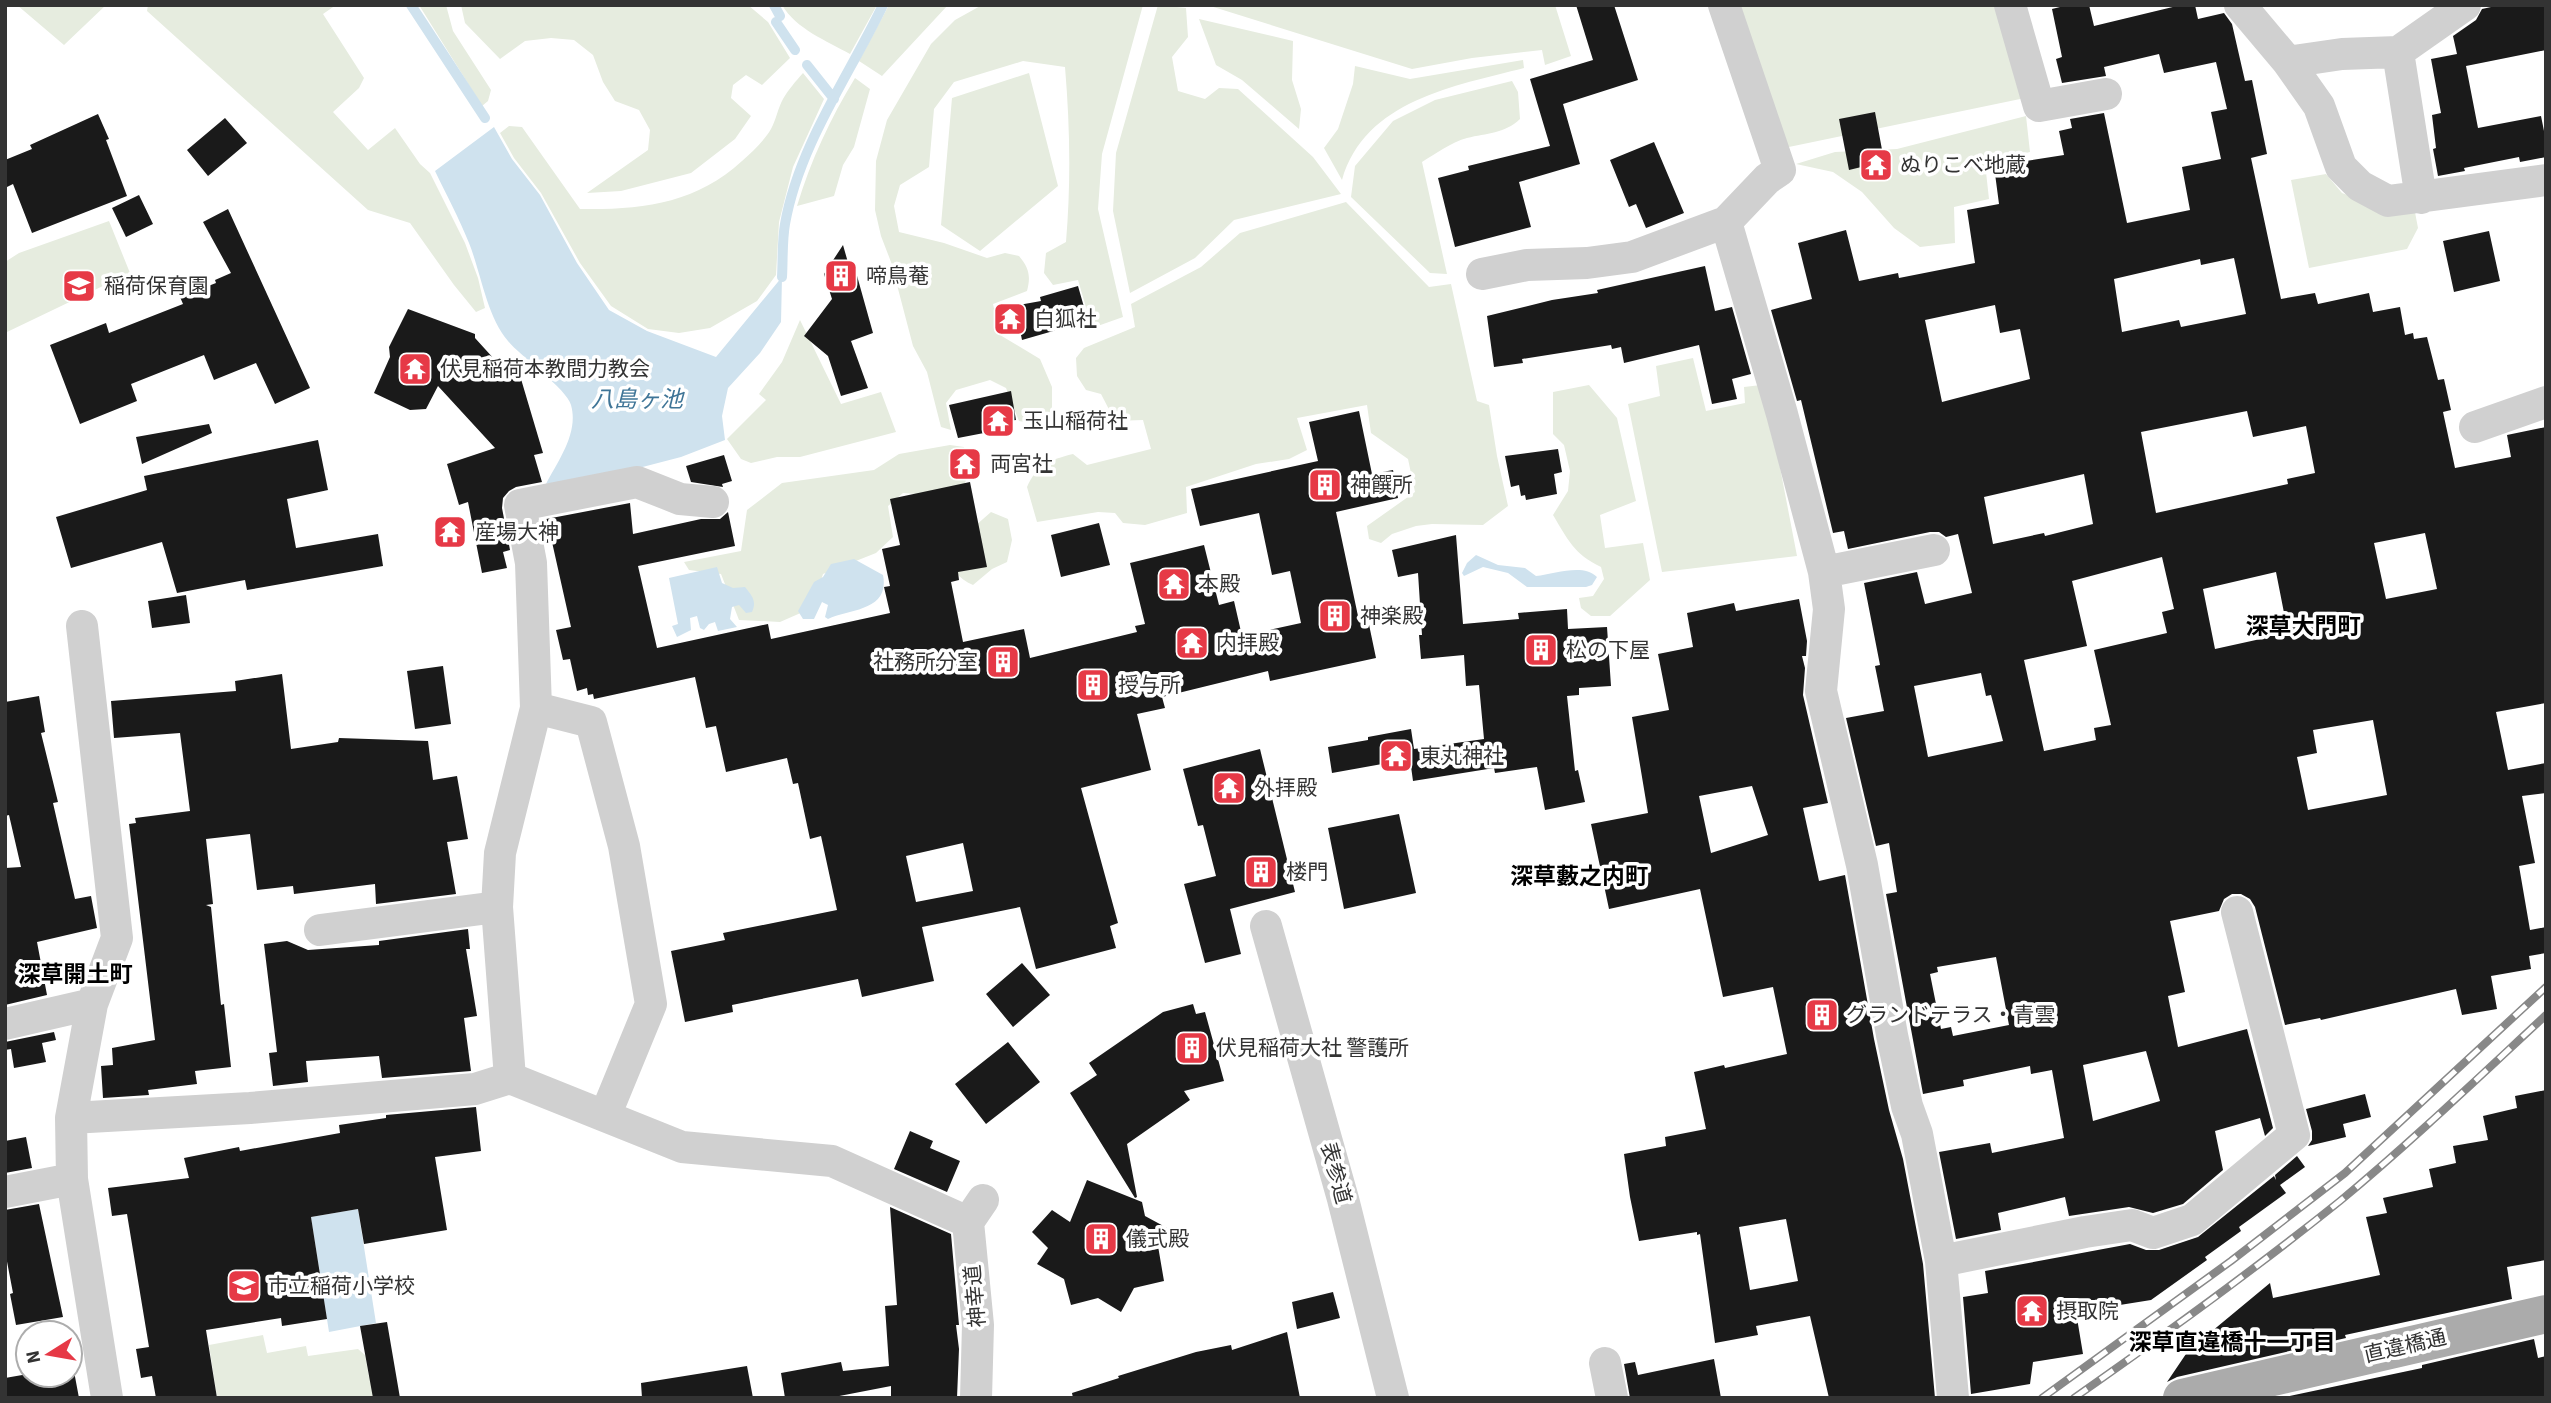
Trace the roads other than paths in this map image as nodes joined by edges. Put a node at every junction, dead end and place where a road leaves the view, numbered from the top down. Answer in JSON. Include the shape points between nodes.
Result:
{"nodes":[{"id":1,"x":1724,"y":5,"type":"edge"},
{"id":2,"x":2010,"y":5,"type":"edge"},
{"id":3,"x":2240,"y":5,"type":"edge"},
{"id":4,"x":2465,"y":5,"type":"edge"},
{"id":5,"x":2398,"y":52,"type":"junction"},
{"id":6,"x":2288,"y":62,"type":"junction"},
{"id":7,"x":2106,"y":94,"type":"dead end"},
{"id":8,"x":2546,"y":180,"type":"edge"},
{"id":9,"x":2421,"y":198,"type":"junction"},
{"id":10,"x":1726,"y":222,"type":"junction"},
{"id":11,"x":1482,"y":274,"type":"dead end"},
{"id":12,"x":2546,"y":402,"type":"edge"},
{"id":13,"x":2475,"y":427,"type":"dead end"},
{"id":14,"x":713,"y":502,"type":"dead end"},
{"id":15,"x":1934,"y":550,"type":"dead end"},
{"id":16,"x":1824,"y":572,"type":"junction"},
{"id":17,"x":82,"y":626,"type":"dead end"},
{"id":18,"x":536,"y":708,"type":"junction"},
{"id":19,"x":497,"y":907,"type":"junction"},
{"id":20,"x":2237,"y":912,"type":"dead end"},
{"id":21,"x":320,"y":930,"type":"dead end"},
{"id":22,"x":1269,"y":938,"type":"dead end"},
{"id":23,"x":92,"y":1004,"type":"junction"},
{"id":24,"x":5,"y":1024,"type":"edge"},
{"id":25,"x":510,"y":1078,"type":"junction"},
{"id":26,"x":605,"y":1116,"type":"junction"},
{"id":27,"x":71,"y":1118,"type":"junction"},
{"id":28,"x":72,"y":1179,"type":"junction"},
{"id":29,"x":5,"y":1192,"type":"edge"},
{"id":30,"x":1941,"y":1261,"type":"junction"},
{"id":31,"x":2546,"y":1314,"type":"edge"},
{"id":32,"x":1605,"y":1363,"type":"dead end"},
{"id":33,"x":107,"y":1398,"type":"edge"},
{"id":34,"x":976,"y":1398,"type":"edge"},
{"id":35,"x":1393,"y":1398,"type":"edge"},
{"id":36,"x":1612,"y":1398,"type":"edge"},
{"id":37,"x":1953,"y":1398,"type":"edge"},
{"id":38,"x":2182,"y":1398,"type":"edge"}],
"edges":[{"from":1,"to":10,"type":"street","via":[[1780,170]]},
{"from":2,"to":7,"type":"street","via":[[2039,106]]},
{"from":3,"to":6,"type":"street"},
{"from":4,"to":5,"type":"street"},
{"from":5,"to":6,"type":"street"},
{"from":5,"to":9,"type":"street"},
{"from":6,"to":9,"type":"street","via":[[2319,106],[2341,166],[2360,186],[2388,201]]},
{"from":8,"to":9,"type":"street"},
{"from":10,"to":11,"type":"street","via":[[1632,257],[1527,265]]},
{"from":10,"to":16,"type":"street"},
{"from":12,"to":13,"type":"street"},
{"from":14,"to":18,"type":"street","via":[[680,499],[636,482],[520,505],[531,563]]},
{"from":15,"to":16,"type":"street"},
{"from":16,"to":30,"type":"street","via":[[1829,609],[1821,691],[1862,865],[1892,1035]]},
{"from":17,"to":23,"type":"street","via":[[117,938]]},
{"from":18,"to":19,"type":"street","via":[[500,853]]},
{"from":18,"to":26,"type":"street","via":[[591,722],[624,846],[651,1004]]},
{"from":19,"to":21,"type":"street"},
{"from":19,"to":25,"type":"street"},
{"from":20,"to":30,"type":"street","via":[[2294,1135],[2192,1220],[2153,1233],[2132,1225]]},
{"from":22,"to":35,"type":"street","name":"表参道","via":[[1343,1199]]},
{"from":23,"to":24,"type":"street"},
{"from":23,"to":27,"type":"street"},
{"from":25,"to":26,"type":"street"},
{"from":25,"to":27,"type":"street","via":[[475,1089]]},
{"from":26,"to":34,"type":"street","name":"神幸道","via":[[682,1147],[831,1161],[976,1211]]},
{"from":27,"to":28,"type":"street"},
{"from":28,"to":29,"type":"street"},
{"from":28,"to":33,"type":"street"},
{"from":30,"to":37,"type":"street"},
{"from":31,"to":38,"type":"main road","name":"直違橋通"},
{"from":32,"to":36,"type":"street"}]}
